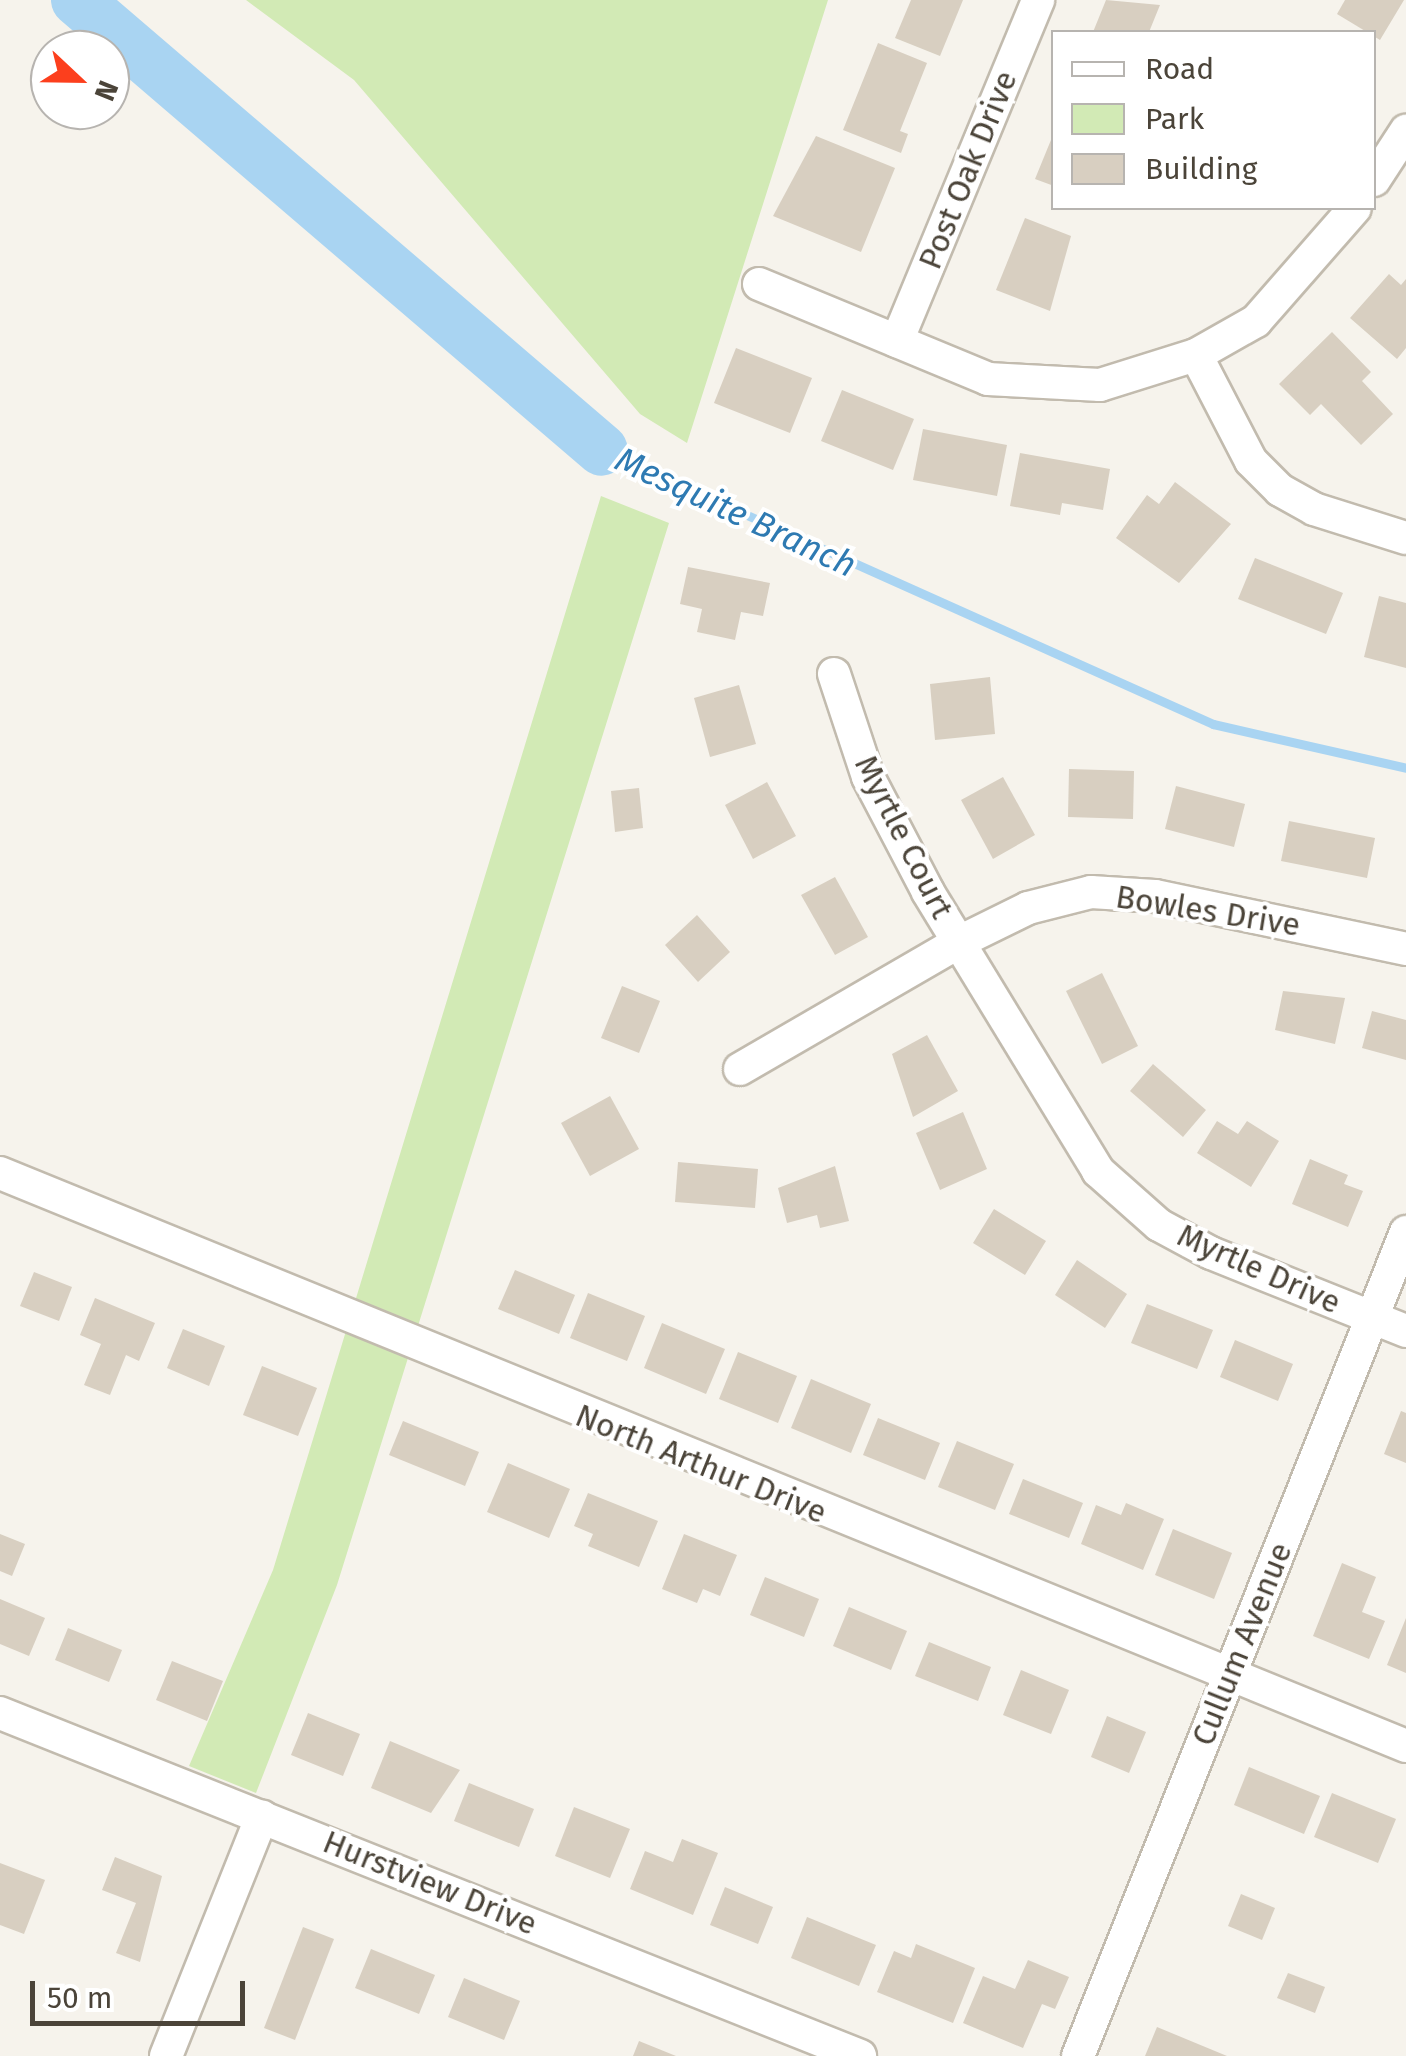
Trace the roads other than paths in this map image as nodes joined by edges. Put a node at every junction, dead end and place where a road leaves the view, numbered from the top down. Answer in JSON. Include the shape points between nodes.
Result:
{"nodes":[{"id":1,"x":1038,"y":0,"type":"edge"},
{"id":2,"x":1406,"y":131,"type":"edge"},
{"id":3,"x":1376,"y":177,"type":"edge"},
{"id":4,"x":1354,"y":210,"type":"edge"},
{"id":5,"x":760,"y":284,"type":"dead end"},
{"id":6,"x":897,"y":341,"type":"junction"},
{"id":7,"x":1196,"y":356,"type":"junction"},
{"id":8,"x":1406,"y":538,"type":"edge"},
{"id":9,"x":834,"y":674,"type":"dead end"},
{"id":10,"x":957,"y":943,"type":"junction"},
{"id":11,"x":1406,"y":949,"type":"edge"},
{"id":12,"x":740,"y":1068,"type":"dead end"},
{"id":13,"x":0,"y":1174,"type":"edge"},
{"id":14,"x":1406,"y":1232,"type":"edge"},
{"id":15,"x":1372,"y":1318,"type":"junction"},
{"id":16,"x":1406,"y":1331,"type":"edge"},
{"id":17,"x":1230,"y":1675,"type":"junction"},
{"id":18,"x":0,"y":1712,"type":"edge"},
{"id":19,"x":1406,"y":1746,"type":"edge"},
{"id":20,"x":262,"y":1816,"type":"junction"},
{"id":21,"x":166,"y":2056,"type":"edge"},
{"id":22,"x":860,"y":2056,"type":"edge"},
{"id":23,"x":1078,"y":2056,"type":"edge"}],
"edges":[{"from":1,"to":6,"type":"street","name":"Post Oak Drive"},
{"from":2,"to":3,"type":"street"},
{"from":4,"to":7,"type":"street","via":[[1256,322]]},
{"from":5,"to":6,"type":"street"},
{"from":6,"to":7,"type":"street","via":[[988,379],[1038,387],[1100,385]]},
{"from":7,"to":8,"type":"street","via":[[1251,461],[1280,490],[1314,509]]},
{"from":9,"to":10,"type":"street","name":"Myrtle Court","via":[[868,777]]},
{"from":10,"to":11,"type":"street","name":"Bowles Drive","via":[[1028,908],[1090,892],[1155,896]]},
{"from":10,"to":12,"type":"street","name":"Bowles Drive"},
{"from":10,"to":15,"type":"street","name":"Myrtle Drive","via":[[1077,1143],[1128,1200],[1211,1252]]},
{"from":13,"to":17,"type":"street","name":"North Arthur Drive"},
{"from":14,"to":15,"type":"street","name":"Cullum Avenue"},
{"from":15,"to":16,"type":"street","name":"Myrtle Drive"},
{"from":15,"to":17,"type":"street","name":"Cullum Avenue"},
{"from":17,"to":19,"type":"street","name":"North Arthur Drive"},
{"from":17,"to":23,"type":"street","name":"Cullum Avenue"},
{"from":18,"to":20,"type":"street","name":"Hurstview Drive"},
{"from":20,"to":21,"type":"street"},
{"from":20,"to":22,"type":"street","name":"Hurstview Drive"}]}
